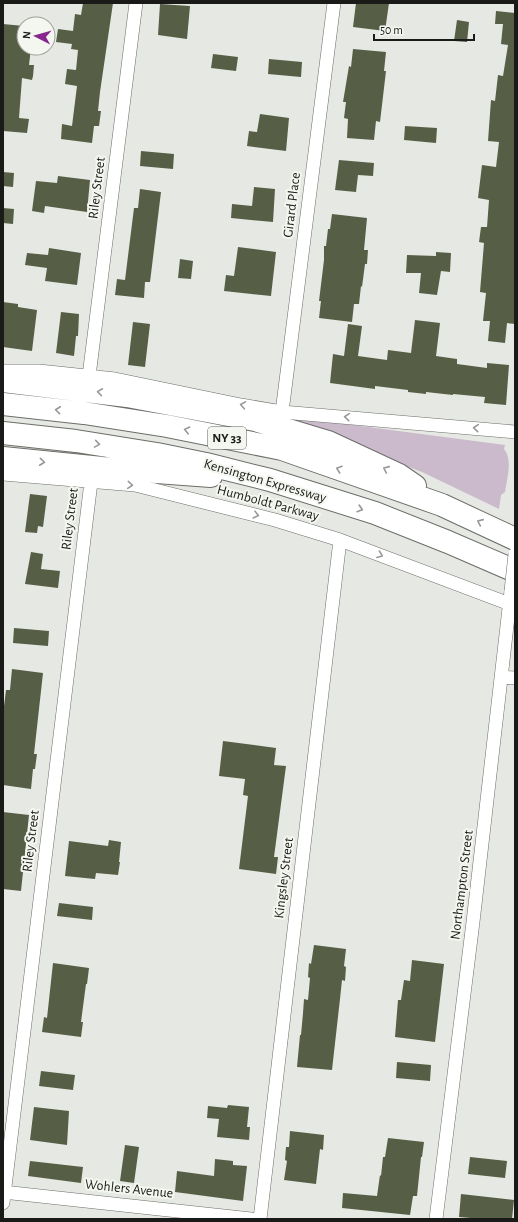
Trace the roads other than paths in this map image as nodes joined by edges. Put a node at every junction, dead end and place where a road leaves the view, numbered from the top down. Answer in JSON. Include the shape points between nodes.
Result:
{"nodes":[{"id":1,"x":136,"y":3,"type":"edge"},
{"id":2,"x":334,"y":3,"type":"edge"},
{"id":3,"x":3,"y":371,"type":"edge"},
{"id":4,"x":89,"y":376,"type":"junction"},
{"id":5,"x":3,"y":381,"type":"edge"},
{"id":6,"x":3,"y":404,"type":"edge"},
{"id":7,"x":282,"y":412,"type":"junction"},
{"id":8,"x":515,"y":432,"type":"edge"},
{"id":9,"x":3,"y":433,"type":"edge"},
{"id":10,"x":3,"y":458,"type":"edge"},
{"id":11,"x":3,"y":474,"type":"edge"},
{"id":12,"x":270,"y":480,"type":"junction"},
{"id":13,"x":91,"y":482,"type":"junction"},
{"id":14,"x":442,"y":505,"type":"junction"},
{"id":15,"x":515,"y":538,"type":"edge"},
{"id":16,"x":340,"y":540,"type":"junction"},
{"id":17,"x":515,"y":554,"type":"edge"},
{"id":18,"x":513,"y":581,"type":"edge"},
{"id":19,"x":512,"y":605,"type":"edge"},
{"id":20,"x":502,"y":677,"type":"junction"},
{"id":21,"x":515,"y":678,"type":"edge"},
{"id":22,"x":3,"y":1195,"type":"edge"},
{"id":23,"x":251,"y":1219,"type":"edge"},
{"id":24,"x":260,"y":1219,"type":"edge"},
{"id":25,"x":436,"y":1219,"type":"edge"}],
"edges":[{"from":1,"to":4,"type":"street","name":"Riley Street"},
{"from":2,"to":7,"type":"street","name":"Girard Place"},
{"from":3,"to":4,"type":"street","via":[[39,371]]},
{"from":7,"to":4,"type":"street","one_way":true},
{"from":14,"to":5,"type":"highway","one_way":true,"via":[[399,475],[328,442],[255,420],[127,396]]},
{"from":14,"to":6,"type":"highway","number":"NY 33","one_way":true,"via":[[282,449],[168,426]]},
{"from":8,"to":7,"type":"street","one_way":true},
{"from":9,"to":12,"type":"highway","name":"Kensington Expressway","number":"NY 33","one_way":true,"via":[[157,454]]},
{"from":10,"to":12,"type":"highway","one_way":true},
{"from":11,"to":13,"type":"street","name":"Humboldt Parkway"},
{"from":12,"to":18,"type":"highway","name":"Kensington Expressway","number":"NY 33","one_way":true,"via":[[375,513],[448,542]]},
{"from":13,"to":16,"type":"street","name":"Humboldt Parkway","one_way":true,"via":[[135,485],[275,520]]},
{"from":13,"to":22,"type":"street","name":"Riley Street"},
{"from":15,"to":14,"type":"highway","number":"NY 33","one_way":true},
{"from":16,"to":19,"type":"street","name":"Humboldt Parkway","one_way":true},
{"from":16,"to":24,"type":"street","name":"Kingsley Street"},
{"from":17,"to":18,"type":"street","name":"Northampton Street","bridge":true},
{"from":18,"to":19,"type":"street","name":"Northampton Street"},
{"from":19,"to":20,"type":"street","name":"Northampton Street"},
{"from":20,"to":21,"type":"street"},
{"from":20,"to":25,"type":"street","name":"Northampton Street"},
{"from":22,"to":23,"type":"street","name":"Wohlers Avenue"}]}
